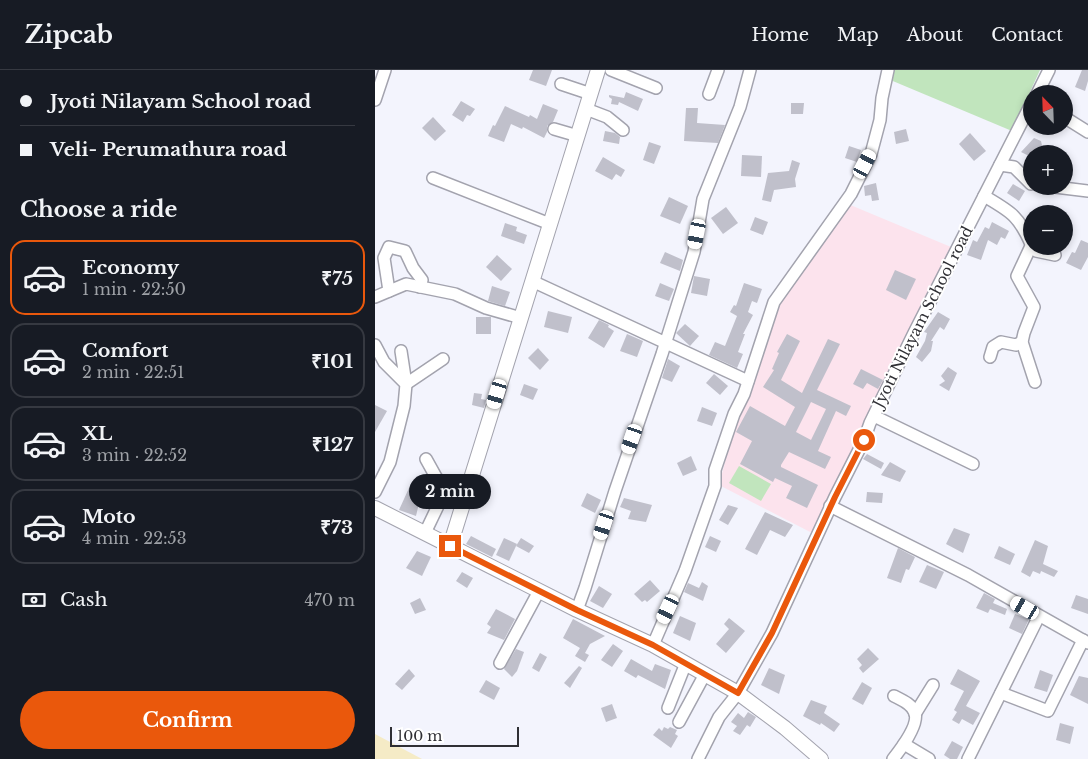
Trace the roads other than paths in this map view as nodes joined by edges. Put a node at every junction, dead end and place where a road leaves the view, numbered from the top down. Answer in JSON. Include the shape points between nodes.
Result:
{"nodes":[{"id":1,"x":385,"y":70,"type":"edge"},
{"id":2,"x":598,"y":70,"type":"edge"},
{"id":3,"x":611,"y":70,"type":"edge"},
{"id":4,"x":718,"y":70,"type":"edge"},
{"id":5,"x":750,"y":70,"type":"edge"},
{"id":6,"x":888,"y":70,"type":"edge"},
{"id":7,"x":1049,"y":70,"type":"edge"},
{"id":8,"x":561,"y":84,"type":"dead end"},
{"id":9,"x":1042,"y":85,"type":"edge"},
{"id":10,"x":656,"y":88,"type":"dead end"},
{"id":11,"x":591,"y":94,"type":"junction"},
{"id":12,"x":709,"y":94,"type":"dead end"},
{"id":13,"x":375,"y":100,"type":"edge"},
{"id":14,"x":586,"y":109,"type":"junction"},
{"id":15,"x":1023,"y":120,"type":"edge"},
{"id":16,"x":1073,"y":123,"type":"edge"},
{"id":17,"x":553,"y":129,"type":"dead end"},
{"id":18,"x":623,"y":130,"type":"dead end"},
{"id":19,"x":1088,"y":132,"type":"edge"},
{"id":20,"x":578,"y":136,"type":"junction"},
{"id":21,"x":1000,"y":166,"type":"junction"},
{"id":22,"x":1023,"y":176,"type":"edge"},
{"id":23,"x":433,"y":178,"type":"dead end"},
{"id":24,"x":1073,"y":189,"type":"edge"},
{"id":25,"x":1088,"y":191,"type":"edge"},
{"id":26,"x":984,"y":196,"type":"junction"},
{"id":27,"x":550,"y":224,"type":"junction"},
{"id":28,"x":1023,"y":226,"type":"edge"},
{"id":29,"x":1027,"y":255,"type":"edge"},
{"id":30,"x":532,"y":282,"type":"junction"},
{"id":31,"x":420,"y":287,"type":"junction"},
{"id":32,"x":389,"y":291,"type":"junction"},
{"id":33,"x":375,"y":297,"type":"edge"},
{"id":34,"x":521,"y":318,"type":"junction"},
{"id":35,"x":1022,"y":342,"type":"junction"},
{"id":36,"x":665,"y":343,"type":"junction"},
{"id":37,"x":375,"y":345,"type":"edge"},
{"id":38,"x":401,"y":351,"type":"dead end"},
{"id":39,"x":990,"y":357,"type":"dead end"},
{"id":40,"x":443,"y":359,"type":"dead end"},
{"id":41,"x":748,"y":381,"type":"junction"},
{"id":42,"x":1035,"y":382,"type":"dead end"},
{"id":43,"x":406,"y":384,"type":"junction"},
{"id":44,"x":873,"y":416,"type":"junction"},
{"id":45,"x":427,"y":459,"type":"dead end"},
{"id":46,"x":973,"y":464,"type":"dead end"},
{"id":47,"x":375,"y":492,"type":"edge"},
{"id":48,"x":831,"y":506,"type":"junction"},
{"id":49,"x":376,"y":510,"type":"edge"},
{"id":50,"x":425,"y":533,"type":"junction"},
{"id":51,"x":450,"y":546,"type":"junction"},
{"id":52,"x":539,"y":591,"type":"junction"},
{"id":53,"x":577,"y":610,"type":"junction"},
{"id":54,"x":1039,"y":616,"type":"junction"},
{"id":55,"x":1085,"y":641,"type":"edge"},
{"id":56,"x":653,"y":645,"type":"junction"},
{"id":57,"x":500,"y":663,"type":"dead end"},
{"id":58,"x":686,"y":663,"type":"junction"},
{"id":59,"x":705,"y":674,"type":"junction"},
{"id":60,"x":933,"y":685,"type":"dead end"},
{"id":61,"x":738,"y":693,"type":"junction"},
{"id":62,"x":1001,"y":693,"type":"junction"},
{"id":63,"x":895,"y":696,"type":"dead end"},
{"id":64,"x":668,"y":708,"type":"dead end"},
{"id":65,"x":915,"y":714,"type":"junction"},
{"id":66,"x":679,"y":722,"type":"dead end"},
{"id":67,"x":904,"y":744,"type":"junction"},
{"id":68,"x":698,"y":759,"type":"edge"},
{"id":69,"x":821,"y":759,"type":"edge"},
{"id":70,"x":893,"y":759,"type":"edge"},
{"id":71,"x":929,"y":759,"type":"edge"},
{"id":72,"x":968,"y":759,"type":"edge"}],
"edges":[{"from":1,"to":13,"type":"street"},
{"from":2,"to":11,"type":"main road"},
{"from":3,"to":10,"type":"street"},
{"from":4,"to":12,"type":"street"},
{"from":5,"to":36,"type":"street","via":[[740,108],[703,199],[694,252]]},
{"from":6,"to":41,"type":"street","via":[[871,154],[851,194],[774,302]]},
{"from":7,"to":9,"type":"street"},
{"from":8,"to":11,"type":"street"},
{"from":11,"to":14,"type":"main road"},
{"from":14,"to":18,"type":"street","via":[[607,117]]},
{"from":14,"to":20,"type":"main road"},
{"from":15,"to":21,"type":"street","name":"Jyoti Nilayam School road"},
{"from":16,"to":19,"type":"street"},
{"from":17,"to":20,"type":"street"},
{"from":20,"to":27,"type":"main road"},
{"from":21,"to":22,"type":"street","via":[[1014,167]]},
{"from":21,"to":26,"type":"street","name":"Jyoti Nilayam School road"},
{"from":23,"to":27,"type":"street"},
{"from":24,"to":25,"type":"street"},
{"from":26,"to":28,"type":"street","via":[[1016,216]]},
{"from":26,"to":44,"type":"street","name":"Jyoti Nilayam School road"},
{"from":27,"to":30,"type":"main road"},
{"from":29,"to":35,"type":"street","via":[[1017,276],[1034,307]]},
{"from":30,"to":34,"type":"main road"},
{"from":30,"to":36,"type":"street"},
{"from":31,"to":32,"type":"street","via":[[406,284]]},
{"from":31,"to":32,"type":"street","via":[[422,280],[405,251],[389,247],[384,258]]},
{"from":31,"to":34,"type":"street","via":[[455,294],[486,308]]},
{"from":32,"to":33,"type":"street"},
{"from":34,"to":51,"type":"main road"},
{"from":35,"to":39,"type":"street","via":[[1016,345],[1001,342],[993,347]]},
{"from":35,"to":42,"type":"street"},
{"from":36,"to":41,"type":"street"},
{"from":36,"to":53,"type":"street"},
{"from":37,"to":43,"type":"street","via":[[384,362]]},
{"from":38,"to":43,"type":"street"},
{"from":40,"to":43,"type":"street"},
{"from":41,"to":56,"type":"street","via":[[715,470],[715,486],[685,571]]},
{"from":43,"to":47,"type":"street","via":[[390,462]]},
{"from":44,"to":46,"type":"street"},
{"from":44,"to":48,"type":"street","name":"Jyoti Nilayam School road"},
{"from":45,"to":50,"type":"street","via":[[446,489]]},
{"from":48,"to":54,"type":"street","via":[[969,575]]},
{"from":48,"to":61,"type":"street","name":"Jyoti Nilayam School road","via":[[772,633]]},
{"from":49,"to":50,"type":"main road"},
{"from":50,"to":51,"type":"main road"},
{"from":51,"to":52,"type":"main road"},
{"from":52,"to":53,"type":"main road"},
{"from":52,"to":57,"type":"street"},
{"from":53,"to":56,"type":"main road"},
{"from":54,"to":55,"type":"street"},
{"from":54,"to":62,"type":"street"},
{"from":55,"to":62,"type":"street","via":[[1048,711]]},
{"from":56,"to":58,"type":"main road"},
{"from":58,"to":59,"type":"main road"},
{"from":58,"to":64,"type":"street"},
{"from":59,"to":61,"type":"main road"},
{"from":59,"to":66,"type":"street"},
{"from":60,"to":65,"type":"street"},
{"from":61,"to":68,"type":"street","name":"Jyoti Nilayam School road","via":[[719,717]]},
{"from":61,"to":69,"type":"main road"},
{"from":62,"to":72,"type":"street"},
{"from":63,"to":65,"type":"street","via":[[910,705]]},
{"from":65,"to":67,"type":"street"},
{"from":67,"to":70,"type":"street"},
{"from":67,"to":71,"type":"street"}]}
